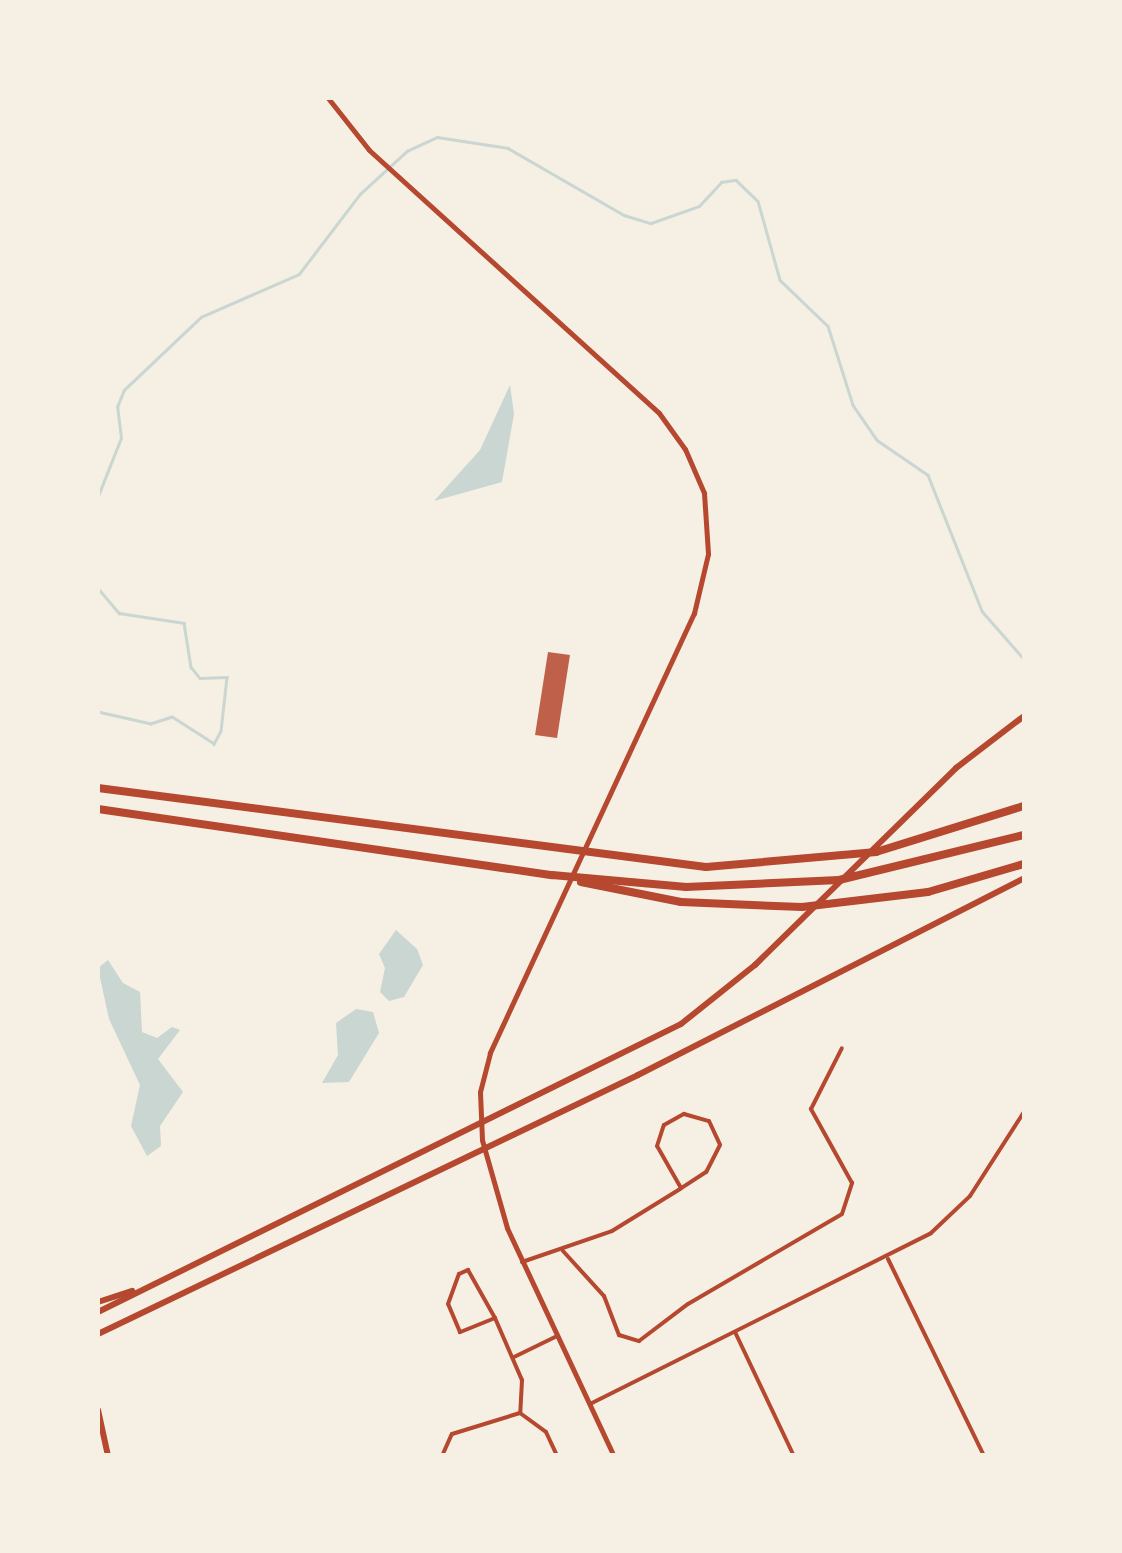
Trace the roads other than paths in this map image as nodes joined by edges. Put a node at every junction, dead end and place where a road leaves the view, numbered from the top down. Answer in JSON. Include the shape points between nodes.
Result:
{"nodes":[{"id":1,"x":328,"y":98,"type":"edge"},
{"id":2,"x":1024,"y":716,"type":"edge"},
{"id":3,"x":98,"y":788,"type":"edge"},
{"id":4,"x":1024,"y":806,"type":"edge"},
{"id":5,"x":98,"y":809,"type":"edge"},
{"id":6,"x":1024,"y":835,"type":"edge"},
{"id":7,"x":1024,"y":864,"type":"edge"},
{"id":8,"x":552,"y":875,"type":"junction"},
{"id":9,"x":1024,"y":878,"type":"edge"},
{"id":10,"x":842,"y":1048,"type":"dead end"},
{"id":11,"x":1024,"y":1112,"type":"edge"},
{"id":12,"x":480,"y":1125,"type":"junction"},
{"id":13,"x":485,"y":1149,"type":"junction"},
{"id":14,"x":681,"y":1188,"type":"junction"},
{"id":15,"x":563,"y":1251,"type":"junction"},
{"id":16,"x":888,"y":1259,"type":"junction"},
{"id":17,"x":522,"y":1262,"type":"junction"},
{"id":18,"x":161,"y":1280,"type":"junction"},
{"id":19,"x":98,"y":1302,"type":"edge"},
{"id":20,"x":98,"y":1312,"type":"edge"},
{"id":21,"x":495,"y":1318,"type":"junction"},
{"id":22,"x":735,"y":1332,"type":"junction"},
{"id":23,"x":98,"y":1334,"type":"edge"},
{"id":24,"x":557,"y":1336,"type":"junction"},
{"id":25,"x":514,"y":1357,"type":"junction"},
{"id":26,"x":590,"y":1404,"type":"junction"},
{"id":27,"x":98,"y":1411,"type":"edge"},
{"id":28,"x":520,"y":1413,"type":"junction"},
{"id":29,"x":108,"y":1456,"type":"edge"},
{"id":30,"x":442,"y":1456,"type":"edge"},
{"id":31,"x":557,"y":1456,"type":"edge"},
{"id":32,"x":614,"y":1456,"type":"edge"},
{"id":33,"x":794,"y":1456,"type":"edge"},
{"id":34,"x":984,"y":1456,"type":"edge"}],
"edges":[{"from":1,"to":12,"type":"street","via":[[369,150],[659,413],[686,449],[704,493],[709,539],[701,590],[487,1060]]},
{"from":2,"to":12,"type":"main road","via":[[966,759],[802,920],[681,1024]]},
{"from":3,"to":4,"type":"highway","via":[[706,866],[864,854]]},
{"from":5,"to":8,"type":"highway"},
{"from":6,"to":8,"type":"highway","via":[[921,866],[792,886],[686,887]]},
{"from":7,"to":8,"type":"highway","via":[[900,897],[784,908],[636,896]]},
{"from":9,"to":13,"type":"main road"},
{"from":10,"to":15,"type":"street","via":[[810,1109],[852,1180],[852,1198],[842,1214],[688,1304],[640,1342],[619,1334],[602,1293]]},
{"from":11,"to":16,"type":"street","via":[[960,1208]]},
{"from":12,"to":13,"type":"street"},
{"from":12,"to":18,"type":"main road"},
{"from":13,"to":17,"type":"street"},
{"from":13,"to":23,"type":"main road"},
{"from":14,"to":14,"type":"street","via":[[706,1172],[720,1145],[712,1124],[691,1114],[670,1120],[657,1139]]},
{"from":14,"to":15,"type":"street","via":[[626,1224]]},
{"from":15,"to":17,"type":"street"},
{"from":16,"to":22,"type":"street"},
{"from":16,"to":34,"type":"street"},
{"from":17,"to":24,"type":"street"},
{"from":18,"to":19,"type":"main road"},
{"from":18,"to":20,"type":"main road"},
{"from":21,"to":21,"type":"street","via":[[473,1274],[461,1272],[448,1307],[459,1332]]},
{"from":21,"to":25,"type":"street"},
{"from":22,"to":26,"type":"street"},
{"from":22,"to":33,"type":"street"},
{"from":24,"to":25,"type":"street"},
{"from":24,"to":26,"type":"street"},
{"from":25,"to":28,"type":"street","via":[[523,1386]]},
{"from":26,"to":32,"type":"street"},
{"from":27,"to":29,"type":"main road"},
{"from":28,"to":30,"type":"street","via":[[452,1434]]},
{"from":28,"to":31,"type":"street","via":[[546,1432]]}]}
